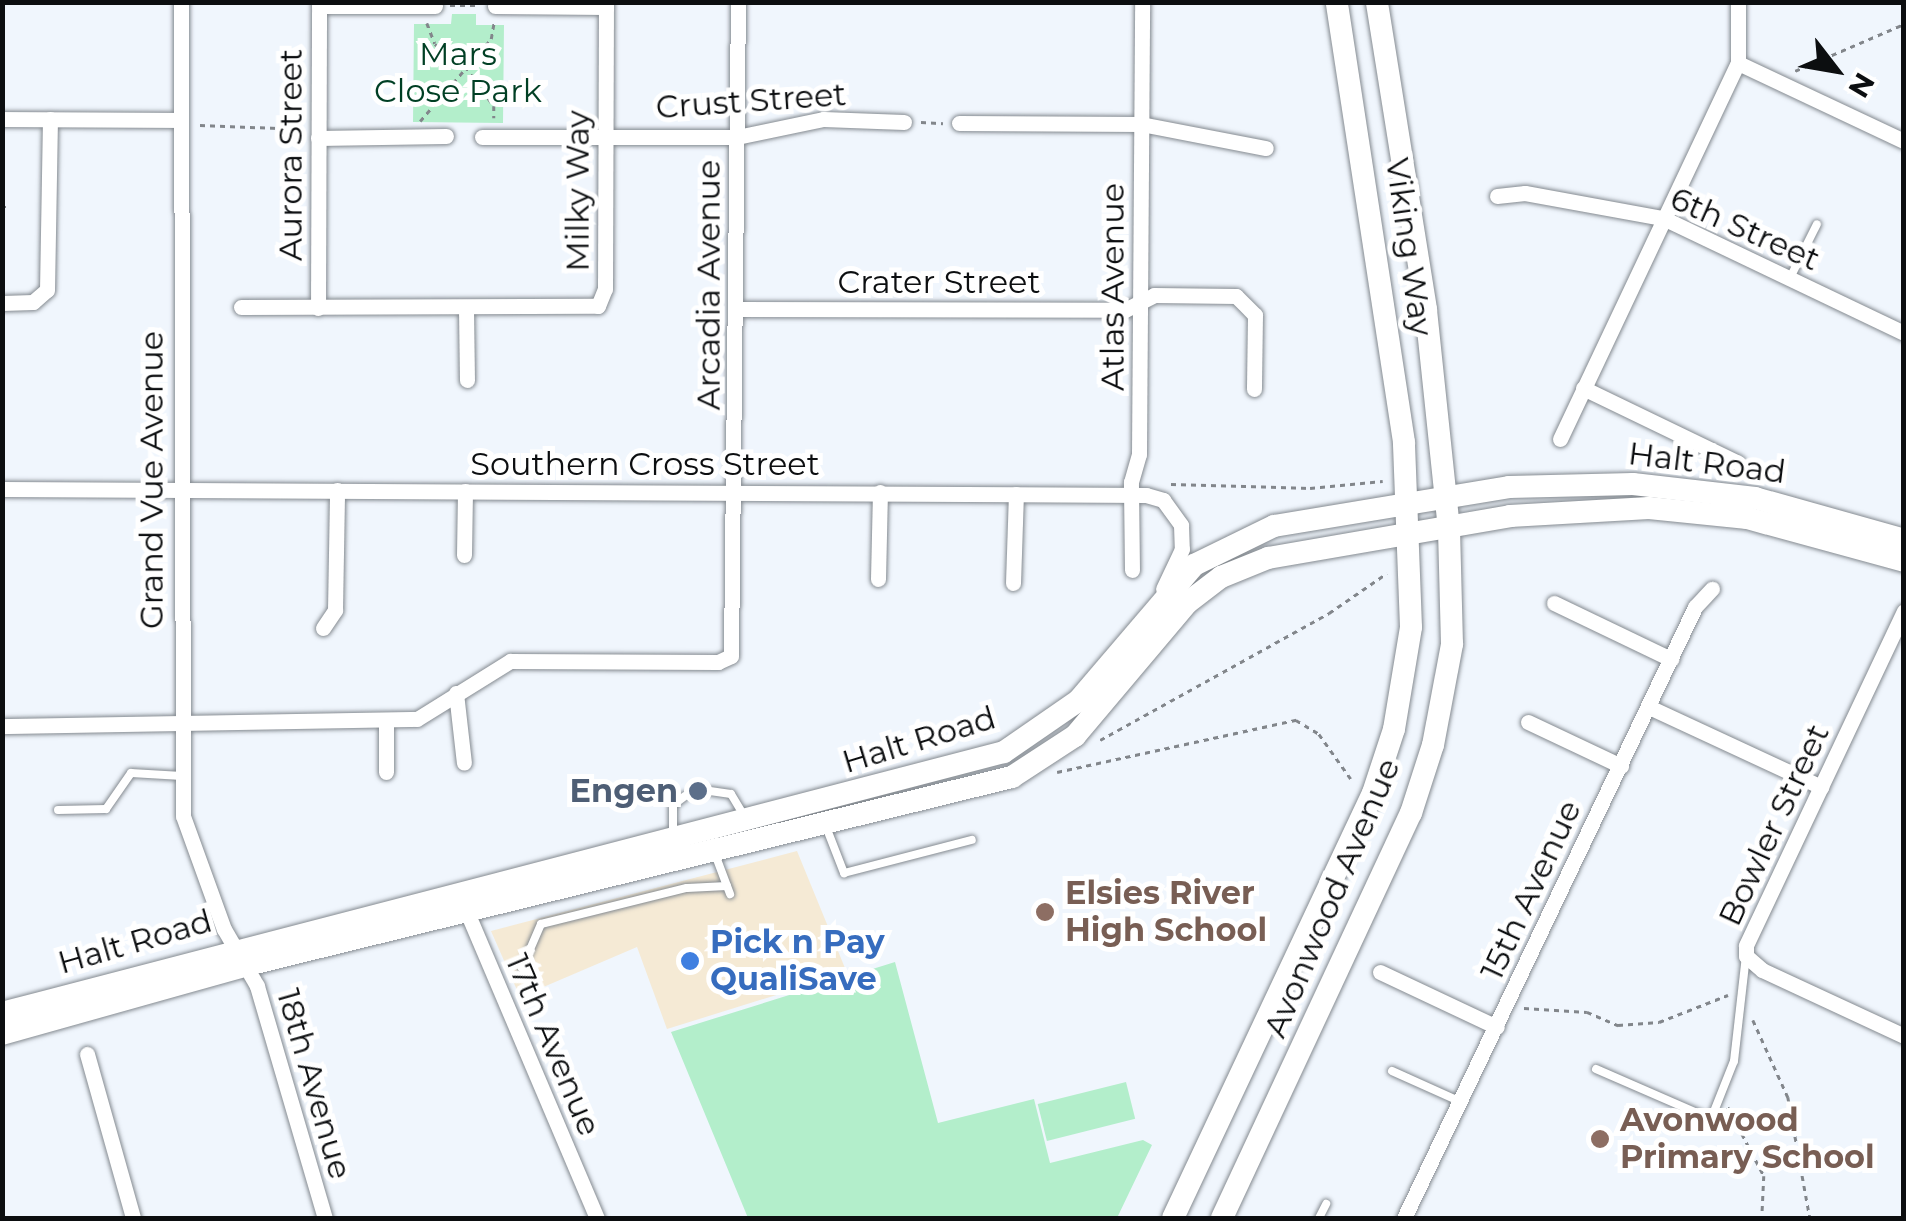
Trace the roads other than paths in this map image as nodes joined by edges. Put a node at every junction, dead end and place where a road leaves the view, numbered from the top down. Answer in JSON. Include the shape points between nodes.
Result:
{"nodes":[{"id":1,"x":180,"y":2,"type":"edge"},
{"id":2,"x":738,"y":2,"type":"edge"},
{"id":3,"x":1142,"y":2,"type":"edge"},
{"id":4,"x":1337,"y":2,"type":"edge"},
{"id":5,"x":1377,"y":2,"type":"edge"},
{"id":6,"x":1738,"y":2,"type":"edge"},
{"id":7,"x":319,"y":4,"type":"edge"},
{"id":8,"x":606,"y":5,"type":"edge"},
{"id":9,"x":435,"y":6,"type":"road end"},
{"id":10,"x":495,"y":6,"type":"road end"},
{"id":11,"x":1738,"y":63,"type":"junction"},
{"id":12,"x":2,"y":119,"type":"edge"},
{"id":13,"x":50,"y":119,"type":"junction"},
{"id":14,"x":180,"y":120,"type":"junction"},
{"id":15,"x":904,"y":122,"type":"road end"},
{"id":16,"x":959,"y":123,"type":"road end"},
{"id":17,"x":1141,"y":124,"type":"junction"},
{"id":18,"x":318,"y":132,"type":"junction"},
{"id":19,"x":446,"y":136,"type":"dead end"},
{"id":20,"x":607,"y":136,"type":"junction"},
{"id":21,"x":737,"y":136,"type":"junction"},
{"id":22,"x":482,"y":137,"type":"dead end"},
{"id":23,"x":1904,"y":141,"type":"edge"},
{"id":24,"x":1266,"y":148,"type":"dead end"},
{"id":25,"x":1497,"y":196,"type":"dead end"},
{"id":26,"x":1663,"y":218,"type":"junction"},
{"id":27,"x":1816,"y":224,"type":"dead end"},
{"id":28,"x":1790,"y":279,"type":"junction"},
{"id":29,"x":1140,"y":302,"type":"junction"},
{"id":30,"x":2,"y":303,"type":"edge"},
{"id":31,"x":241,"y":306,"type":"dead end"},
{"id":32,"x":318,"y":308,"type":"junction"},
{"id":33,"x":466,"y":309,"type":"junction"},
{"id":34,"x":736,"y":309,"type":"junction"},
{"id":35,"x":1904,"y":333,"type":"edge"},
{"id":36,"x":467,"y":380,"type":"dead end"},
{"id":37,"x":1584,"y":388,"type":"junction"},
{"id":38,"x":1254,"y":389,"type":"dead end"},
{"id":39,"x":1560,"y":439,"type":"dead end"},
{"id":40,"x":1738,"y":463,"type":"dead end"},
{"id":41,"x":2,"y":490,"type":"edge"},
{"id":42,"x":178,"y":490,"type":"junction"},
{"id":43,"x":337,"y":490,"type":"junction"},
{"id":44,"x":465,"y":491,"type":"junction"},
{"id":45,"x":736,"y":491,"type":"junction"},
{"id":46,"x":880,"y":492,"type":"junction"},
{"id":47,"x":1402,"y":493,"type":"junction"},
{"id":48,"x":1016,"y":494,"type":"junction"},
{"id":49,"x":1131,"y":495,"type":"junction"},
{"id":50,"x":1446,"y":496,"type":"junction"},
{"id":51,"x":1449,"y":529,"type":"junction"},
{"id":52,"x":1412,"y":536,"type":"junction"},
{"id":53,"x":1904,"y":540,"type":"edge"},
{"id":54,"x":464,"y":555,"type":"dead end"},
{"id":55,"x":1904,"y":562,"type":"edge"},
{"id":56,"x":1132,"y":570,"type":"dead end"},
{"id":57,"x":878,"y":578,"type":"dead end"},
{"id":58,"x":1013,"y":582,"type":"dead end"},
{"id":59,"x":1712,"y":589,"type":"dead end"},
{"id":60,"x":1554,"y":603,"type":"dead end"},
{"id":61,"x":1151,"y":610,"type":"junction"},
{"id":62,"x":1904,"y":611,"type":"edge"},
{"id":63,"x":322,"y":628,"type":"dead end"},
{"id":64,"x":1898,"y":638,"type":"edge"},
{"id":65,"x":1671,"y":658,"type":"junction"},
{"id":66,"x":456,"y":693,"type":"junction"},
{"id":67,"x":1649,"y":707,"type":"junction"},
{"id":68,"x":386,"y":721,"type":"junction"},
{"id":69,"x":180,"y":722,"type":"junction"},
{"id":70,"x":1528,"y":722,"type":"dead end"},
{"id":71,"x":2,"y":726,"type":"edge"},
{"id":72,"x":464,"y":763,"type":"dead end"},
{"id":73,"x":1621,"y":766,"type":"junction"},
{"id":74,"x":386,"y":772,"type":"dead end"},
{"id":75,"x":182,"y":776,"type":"junction"},
{"id":76,"x":1822,"y":788,"type":"junction"},
{"id":77,"x":710,"y":790,"type":"dead end"},
{"id":78,"x":685,"y":796,"type":"dead end"},
{"id":79,"x":58,"y":810,"type":"dead end"},
{"id":80,"x":745,"y":821,"type":"junction"},
{"id":81,"x":826,"y":824,"type":"junction"},
{"id":82,"x":673,"y":838,"type":"junction"},
{"id":83,"x":972,"y":840,"type":"dead end"},
{"id":84,"x":714,"y":850,"type":"junction"},
{"id":85,"x":462,"y":902,"type":"junction"},
{"id":86,"x":241,"y":956,"type":"junction"},
{"id":87,"x":1746,"y":956,"type":"junction"},
{"id":88,"x":522,"y":968,"type":"dead end"},
{"id":89,"x":1380,"y":972,"type":"dead end"},
{"id":90,"x":2,"y":1013,"type":"edge"},
{"id":91,"x":1497,"y":1026,"type":"junction"},
{"id":92,"x":2,"y":1034,"type":"edge"},
{"id":93,"x":1904,"y":1036,"type":"edge"},
{"id":94,"x":87,"y":1054,"type":"dead end"},
{"id":95,"x":1596,"y":1069,"type":"dead end"},
{"id":96,"x":1392,"y":1071,"type":"dead end"},
{"id":97,"x":1460,"y":1102,"type":"junction"},
{"id":98,"x":1326,"y":1204,"type":"dead end"},
{"id":99,"x":133,"y":1218,"type":"edge"},
{"id":100,"x":325,"y":1218,"type":"edge"},
{"id":101,"x":597,"y":1218,"type":"edge"},
{"id":102,"x":1173,"y":1218,"type":"edge"},
{"id":103,"x":1222,"y":1218,"type":"edge"},
{"id":104,"x":1319,"y":1218,"type":"edge"},
{"id":105,"x":1404,"y":1218,"type":"edge"}],
"edges":[{"from":1,"to":14,"type":"street","name":"Grand Vue Avenue"},
{"from":2,"to":21,"type":"street","name":"Arcadia Avenue"},
{"from":3,"to":17,"type":"street","name":"Atlas Avenue"},
{"from":4,"to":47,"type":"street","name":"Viking Way"},
{"from":5,"to":50,"type":"street","name":"Viking Way","via":[[1426,309]]},
{"from":6,"to":11,"type":"street"},
{"from":7,"to":9,"type":"street"},
{"from":7,"to":18,"type":"street","name":"Aurora Street"},
{"from":8,"to":10,"type":"street"},
{"from":8,"to":20,"type":"street","name":"Milky Way"},
{"from":11,"to":23,"type":"street"},
{"from":11,"to":26,"type":"street"},
{"from":12,"to":13,"type":"street"},
{"from":13,"to":14,"type":"street"},
{"from":13,"to":30,"type":"street","via":[[47,290],[34,302]]},
{"from":14,"to":42,"type":"street","name":"Grand Vue Avenue"},
{"from":15,"to":21,"type":"street","name":"Crust Street","via":[[823,119]]},
{"from":16,"to":17,"type":"street"},
{"from":17,"to":24,"type":"street"},
{"from":17,"to":29,"type":"street","name":"Atlas Avenue"},
{"from":18,"to":19,"type":"street"},
{"from":18,"to":32,"type":"street","name":"Aurora Street"},
{"from":20,"to":21,"type":"street","name":"Crust Street"},
{"from":20,"to":22,"type":"street","name":"Crust Street"},
{"from":20,"to":33,"type":"street","name":"Milky Way","via":[[605,289],[598,306]]},
{"from":21,"to":34,"type":"street","name":"Arcadia Avenue"},
{"from":25,"to":26,"type":"street","name":"6th Street","via":[[1524,193]]},
{"from":26,"to":28,"type":"street","name":"6th Street"},
{"from":26,"to":37,"type":"street"},
{"from":27,"to":28,"type":"lane"},
{"from":28,"to":35,"type":"street","name":"6th Street"},
{"from":29,"to":34,"type":"street","name":"Crater Street","via":[[1125,310]]},
{"from":29,"to":38,"type":"street","name":"Crater Street","via":[[1154,295],[1243,298],[1255,315]]},
{"from":29,"to":49,"type":"street","name":"Atlas Avenue"},
{"from":31,"to":32,"type":"street","name":"Milky Way"},
{"from":32,"to":33,"type":"street","name":"Milky Way"},
{"from":33,"to":36,"type":"street"},
{"from":34,"to":45,"type":"street","name":"Arcadia Avenue"},
{"from":37,"to":39,"type":"street"},
{"from":37,"to":40,"type":"street"},
{"from":41,"to":42,"type":"street","name":"Southern Cross Street"},
{"from":42,"to":43,"type":"street","name":"Southern Cross Street"},
{"from":42,"to":69,"type":"street","name":"Grand Vue Avenue"},
{"from":43,"to":44,"type":"street","name":"Southern Cross Street"},
{"from":43,"to":63,"type":"street","via":[[334,610]]},
{"from":44,"to":45,"type":"street","name":"Southern Cross Street"},
{"from":44,"to":54,"type":"street"},
{"from":45,"to":46,"type":"street","name":"Southern Cross Street"},
{"from":45,"to":66,"type":"street","name":"Arcadia Avenue","via":[[735,646],[726,661],[510,661]]},
{"from":46,"to":48,"type":"street","name":"Southern Cross Street"},
{"from":46,"to":57,"type":"street"},
{"from":47,"to":50,"type":"street","name":"Halt Road"},
{"from":47,"to":52,"type":"street","name":"Viking Way"},
{"from":47,"to":61,"type":"street","name":"Halt Road","via":[[1245,536],[1194,565]]},
{"from":48,"to":49,"type":"street","name":"Southern Cross Street"},
{"from":48,"to":58,"type":"street"},
{"from":49,"to":56,"type":"street","name":"Atlas Avenue"},
{"from":49,"to":61,"type":"street","name":"Southern Cross Street","via":[[1163,500],[1180,525],[1178,559]]},
{"from":50,"to":51,"type":"street","name":"Viking Way"},
{"from":50,"to":53,"type":"street","name":"Halt Road","via":[[1586,483],[1694,488],[1815,511]]},
{"from":51,"to":52,"type":"street","name":"Halt Road"},
{"from":51,"to":55,"type":"street","name":"Halt Road","via":[[1536,513],[1691,510],[1816,532]]},
{"from":51,"to":103,"type":"street","name":"Avonwood Avenue","via":[[1452,644],[1411,813]]},
{"from":52,"to":81,"type":"street","name":"Halt Road","via":[[1268,558],[1221,577],[1172,618],[1075,736],[1034,766]]},
{"from":52,"to":102,"type":"street","name":"Avonwood Avenue","via":[[1411,627],[1385,762]]},
{"from":59,"to":65,"type":"street","name":"15th Avenue"},
{"from":60,"to":65,"type":"street"},
{"from":61,"to":80,"type":"street","name":"Halt Road","via":[[1078,701],[1028,740],[970,764]]},
{"from":62,"to":64,"type":"street","name":"Bowler Street"},
{"from":64,"to":76,"type":"street","name":"Bowler Street"},
{"from":65,"to":67,"type":"street","name":"15th Avenue"},
{"from":66,"to":68,"type":"street","name":"Arcadia Avenue","via":[[421,718]]},
{"from":66,"to":72,"type":"street"},
{"from":67,"to":73,"type":"street","name":"15th Avenue"},
{"from":67,"to":76,"type":"street"},
{"from":68,"to":69,"type":"street","name":"Arcadia Avenue"},
{"from":68,"to":74,"type":"street"},
{"from":69,"to":71,"type":"street","name":"Arcadia Avenue"},
{"from":69,"to":75,"type":"street","name":"Grand Vue Avenue"},
{"from":70,"to":73,"type":"street"},
{"from":73,"to":91,"type":"street","name":"15th Avenue"},
{"from":75,"to":79,"type":"lane","via":[[131,774],[106,809]]},
{"from":75,"to":86,"type":"street","name":"Grand Vue Avenue","via":[[186,824]]},
{"from":76,"to":87,"type":"street","name":"Bowler Street","via":[[1748,936]]},
{"from":77,"to":80,"type":"lane","via":[[731,794]]},
{"from":78,"to":82,"type":"lane","via":[[673,805]]},
{"from":80,"to":82,"type":"street","name":"Halt Road"},
{"from":81,"to":83,"type":"lane","via":[[844,874]]},
{"from":81,"to":84,"type":"street","name":"Halt Road"},
{"from":82,"to":85,"type":"street","name":"Halt Road"},
{"from":84,"to":85,"type":"street","name":"Halt Road"},
{"from":84,"to":88,"type":"lane","via":[[728,890],[687,888],[541,924]]},
{"from":85,"to":86,"type":"street","name":"Halt Road"},
{"from":85,"to":101,"type":"street","name":"17th Avenue"},
{"from":86,"to":90,"type":"street","name":"Halt Road"},
{"from":86,"to":92,"type":"street","name":"Halt Road"},
{"from":86,"to":100,"type":"street","name":"18th Avenue"},
{"from":87,"to":93,"type":"street","name":"Bowler Street","via":[[1762,970]]},
{"from":87,"to":95,"type":"lane","via":[[1740,1028],[1722,1098],[1707,1119]]},
{"from":89,"to":91,"type":"street"},
{"from":91,"to":97,"type":"street","name":"15th Avenue"},
{"from":94,"to":99,"type":"street"},
{"from":96,"to":97,"type":"lane"},
{"from":97,"to":105,"type":"street","name":"15th Avenue"},
{"from":98,"to":104,"type":"lane"}]}
